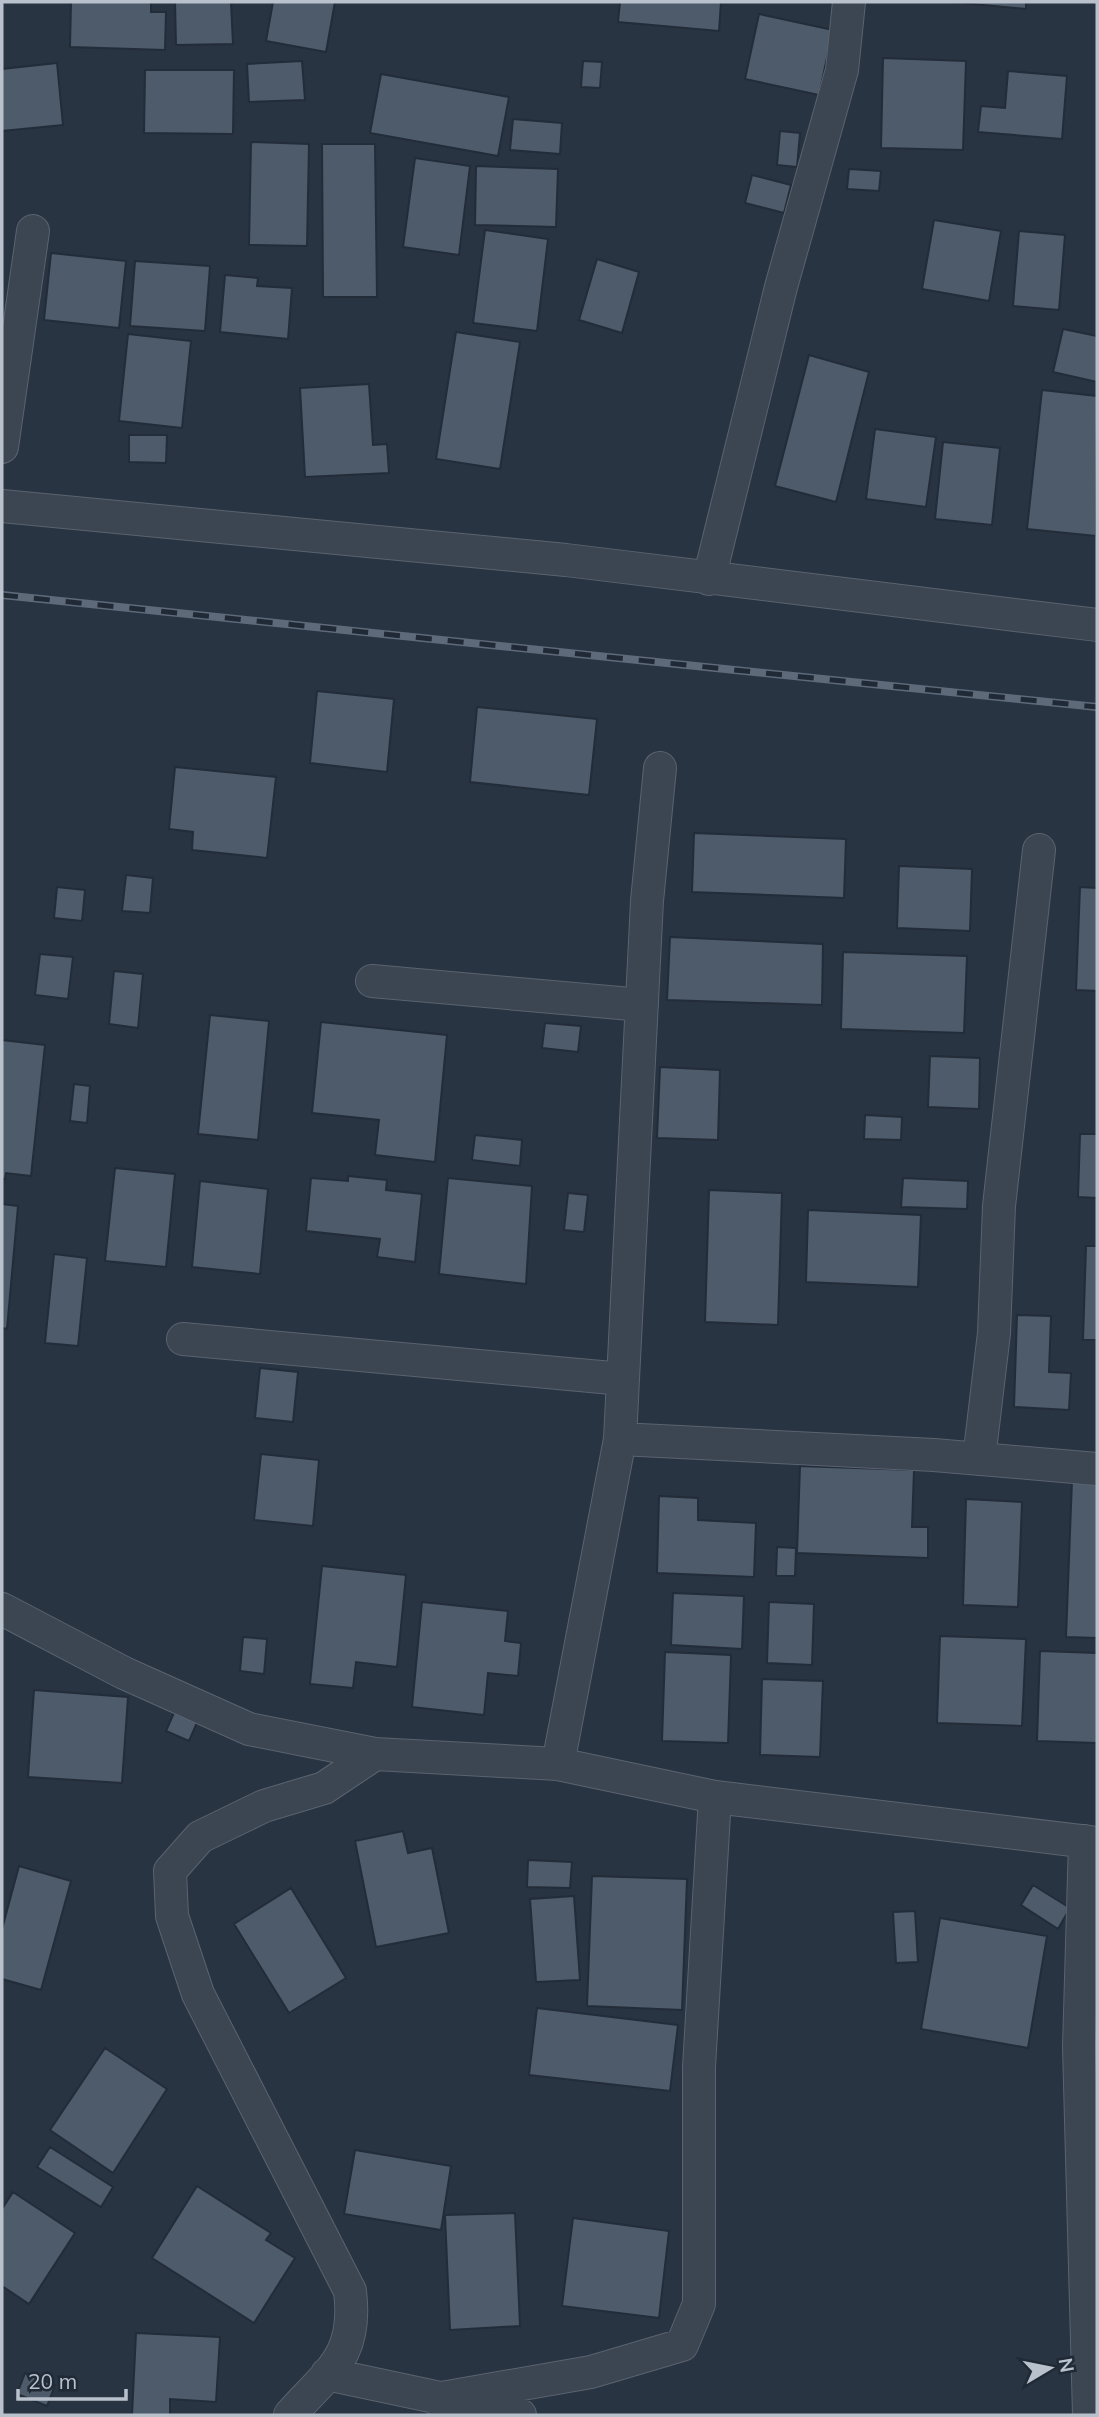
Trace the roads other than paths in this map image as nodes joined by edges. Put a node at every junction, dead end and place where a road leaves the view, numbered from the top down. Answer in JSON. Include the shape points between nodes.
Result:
{"nodes":[{"id":1,"x":849,"y":2,"type":"edge"},
{"id":2,"x":33,"y":231,"type":"dead end"},
{"id":3,"x":2,"y":447,"type":"edge"},
{"id":4,"x":2,"y":506,"type":"edge"},
{"id":5,"x":709,"y":579,"type":"junction"},
{"id":6,"x":1097,"y":625,"type":"edge"},
{"id":7,"x":660,"y":768,"type":"dead end"},
{"id":8,"x":1040,"y":850,"type":"dead end"},
{"id":9,"x":372,"y":981,"type":"dead end"},
{"id":10,"x":642,"y":1005,"type":"junction"},
{"id":11,"x":183,"y":1339,"type":"dead end"},
{"id":12,"x":623,"y":1379,"type":"junction"},
{"id":13,"x":620,"y":1439,"type":"junction"},
{"id":14,"x":979,"y":1459,"type":"junction"},
{"id":15,"x":1097,"y":1469,"type":"edge"},
{"id":16,"x":2,"y":1609,"type":"edge"},
{"id":17,"x":375,"y":1754,"type":"junction"},
{"id":18,"x":558,"y":1764,"type":"junction"},
{"id":19,"x":715,"y":1797,"type":"junction"},
{"id":20,"x":1091,"y":1842,"type":"edge"},
{"id":21,"x":327,"y":2374,"type":"junction"},
{"id":22,"x":436,"y":2399,"type":"junction"},
{"id":23,"x":290,"y":2415,"type":"edge"},
{"id":24,"x":520,"y":2415,"type":"edge"},
{"id":25,"x":1089,"y":2415,"type":"edge"}],
"edges":[{"from":1,"to":5,"type":"street","via":[[842,70],[781,287]]},
{"from":2,"to":3,"type":"street"},
{"from":4,"to":5,"type":"street","via":[[553,559]]},
{"from":5,"to":6,"type":"street"},
{"from":7,"to":10,"type":"street"},
{"from":8,"to":14,"type":"street","via":[[999,1206],[994,1333]]},
{"from":9,"to":10,"type":"street"},
{"from":10,"to":12,"type":"street"},
{"from":11,"to":12,"type":"street"},
{"from":12,"to":13,"type":"street"},
{"from":13,"to":14,"type":"street"},
{"from":13,"to":18,"type":"street"},
{"from":14,"to":15,"type":"street"},
{"from":16,"to":17,"type":"street","via":[[124,1673],[249,1729]]},
{"from":17,"to":18,"type":"street"},
{"from":17,"to":21,"type":"street","via":[[324,1788],[264,1806],[200,1837],[170,1871],[172,1916],[198,1994],[350,2291],[354,2320],[349,2345]]},
{"from":18,"to":19,"type":"street"},
{"from":19,"to":20,"type":"street"},
{"from":19,"to":22,"type":"street","via":[[699,2067],[699,2304],[682,2345],[591,2372]]},
{"from":20,"to":25,"type":"street","via":[[1079,2047]]},
{"from":21,"to":22,"type":"street"},
{"from":21,"to":23,"type":"street"},
{"from":22,"to":24,"type":"street"}]}
